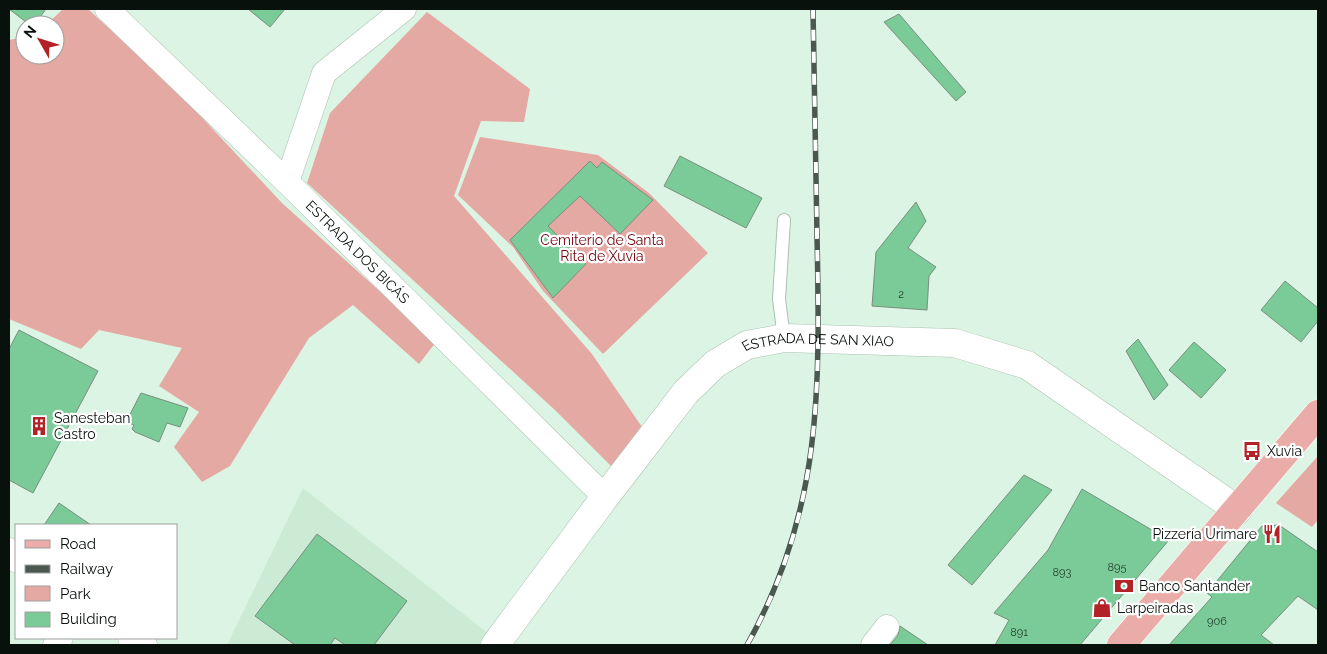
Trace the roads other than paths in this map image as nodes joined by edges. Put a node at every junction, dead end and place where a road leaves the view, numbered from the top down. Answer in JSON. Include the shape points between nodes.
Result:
{"nodes":[{"id":1,"x":107,"y":9,"type":"edge"},
{"id":2,"x":404,"y":9,"type":"edge"},
{"id":3,"x":287,"y":182,"type":"junction"},
{"id":4,"x":784,"y":220,"type":"dead end"},
{"id":5,"x":784,"y":338,"type":"junction"},
{"id":6,"x":1318,"y":414,"type":"edge"},
{"id":7,"x":605,"y":497,"type":"junction"},
{"id":8,"x":1238,"y":510,"type":"junction"},
{"id":9,"x":495,"y":645,"type":"edge"},
{"id":10,"x":1121,"y":645,"type":"edge"}],
"edges":[{"from":1,"to":3,"type":"street","name":"ESTRADA DOS BICÁS"},
{"from":2,"to":3,"type":"street","via":[[324,73]]},
{"from":3,"to":7,"type":"street","name":"ESTRADA DOS BICÁS"},
{"from":4,"to":5,"type":"lane","via":[[779,299]]},
{"from":5,"to":7,"type":"street","name":"ESTRADA DE SAN XIAO","via":[[747,345],[715,364],[686,392]]},
{"from":5,"to":8,"type":"street","name":"ESTRADA DE SAN XIAO","via":[[955,343],[1027,365]]},
{"from":6,"to":8,"type":"main road"},
{"from":7,"to":9,"type":"street","name":"ESTRADA DE SAN XIAO"},
{"from":8,"to":10,"type":"main road"}]}
